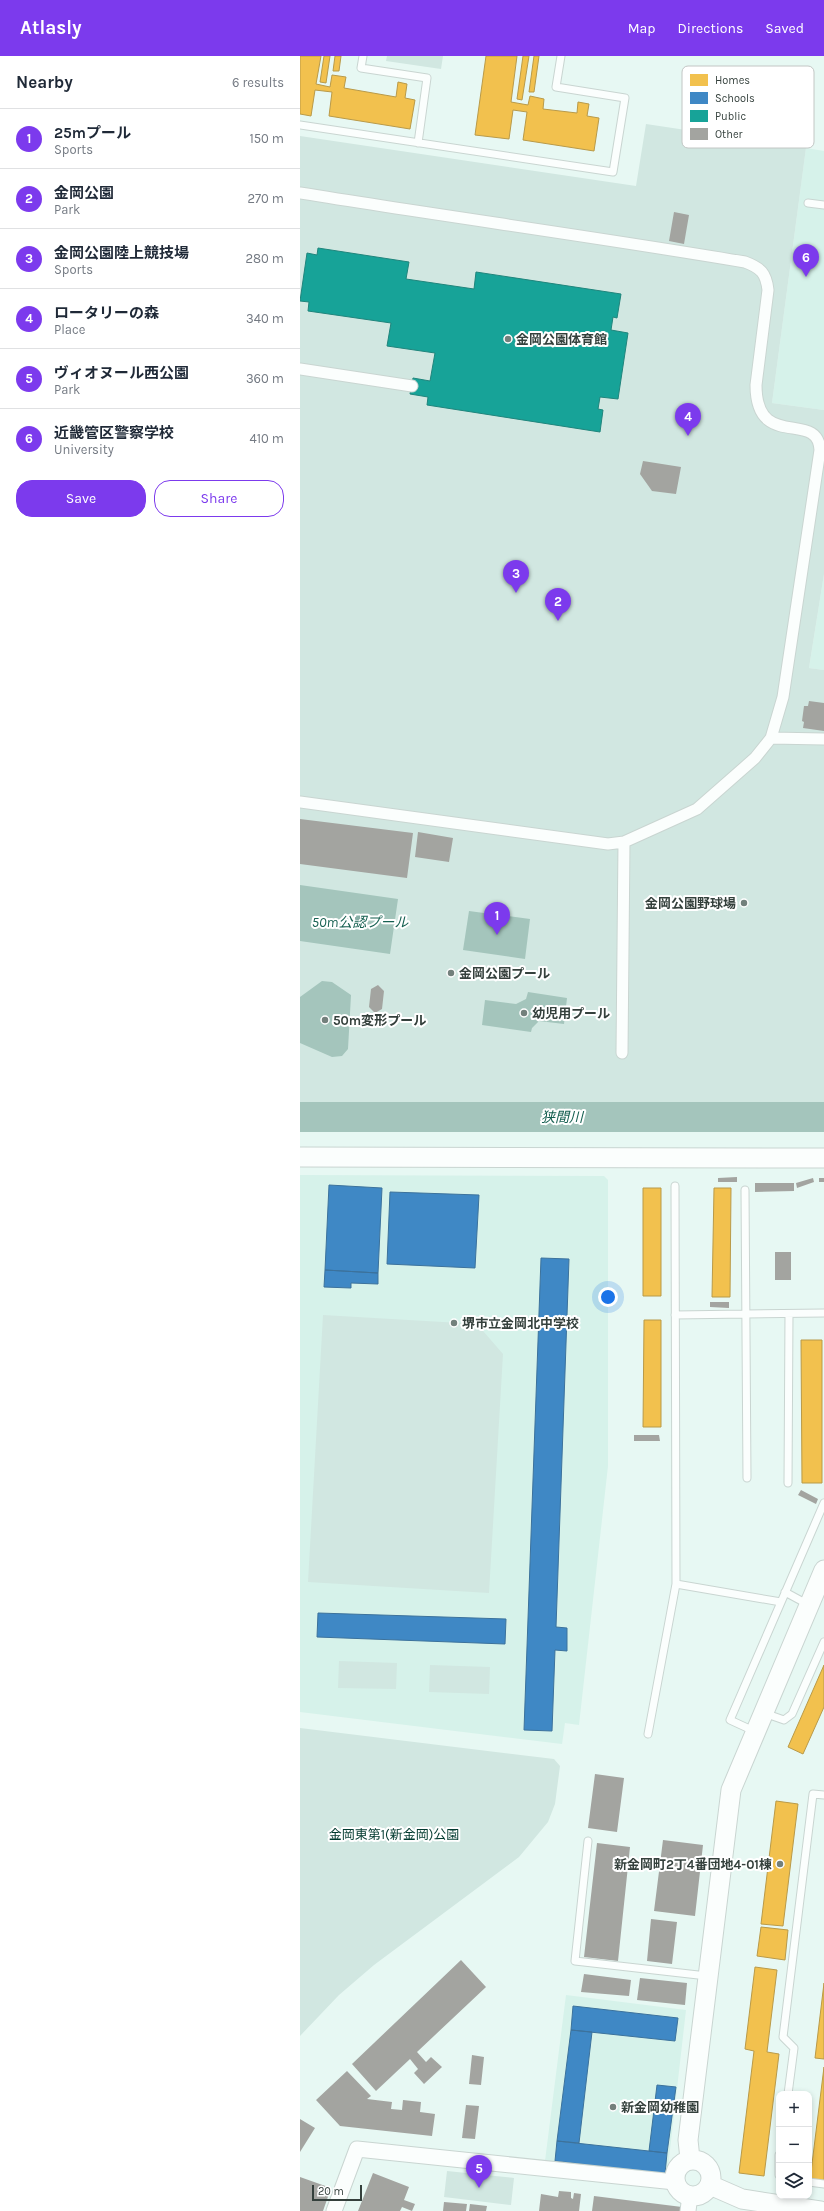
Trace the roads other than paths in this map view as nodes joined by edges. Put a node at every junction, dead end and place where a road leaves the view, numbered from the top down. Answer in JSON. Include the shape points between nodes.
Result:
{"nodes":[{"id":1,"x":363,"y":56,"type":"edge"},
{"id":2,"x":561,"y":56,"type":"edge"},
{"id":3,"x":300,"y":125,"type":"edge"},
{"id":4,"x":418,"y":143,"type":"junction"},
{"id":5,"x":300,"y":193,"type":"edge"},
{"id":6,"x":808,"y":203,"type":"dead end"},
{"id":7,"x":824,"y":205,"type":"edge"},
{"id":8,"x":300,"y":369,"type":"edge"},
{"id":9,"x":412,"y":386,"type":"dead end"},
{"id":10,"x":771,"y":738,"type":"junction"},
{"id":11,"x":824,"y":739,"type":"edge"},
{"id":12,"x":300,"y":802,"type":"edge"},
{"id":13,"x":624,"y":842,"type":"junction"},
{"id":14,"x":622,"y":1053,"type":"dead end"},
{"id":15,"x":300,"y":1157,"type":"edge"},
{"id":16,"x":824,"y":1158,"type":"edge"},
{"id":17,"x":675,"y":1186,"type":"dead end"},
{"id":18,"x":745,"y":1190,"type":"dead end"},
{"id":19,"x":824,"y":1313,"type":"edge"},
{"id":20,"x":746,"y":1314,"type":"junction"},
{"id":21,"x":789,"y":1314,"type":"junction"},
{"id":22,"x":675,"y":1315,"type":"junction"},
{"id":23,"x":747,"y":1478,"type":"dead end"},
{"id":24,"x":788,"y":1483,"type":"dead end"},
{"id":25,"x":824,"y":1503,"type":"edge"},
{"id":26,"x":824,"y":1570,"type":"edge"},
{"id":27,"x":676,"y":1584,"type":"junction"},
{"id":28,"x":785,"y":1592,"type":"junction"},
{"id":29,"x":781,"y":1602,"type":"junction"},
{"id":30,"x":809,"y":1605,"type":"junction"},
{"id":31,"x":824,"y":1642,"type":"edge"},
{"id":32,"x":763,"y":1712,"type":"junction"},
{"id":33,"x":755,"y":1732,"type":"junction"},
{"id":34,"x":648,"y":1734,"type":"dead end"},
{"id":35,"x":824,"y":1796,"type":"edge"},
{"id":36,"x":588,"y":1840,"type":"dead end"},
{"id":37,"x":707,"y":1976,"type":"junction"},
{"id":38,"x":788,"y":2091,"type":"edge"},
{"id":39,"x":690,"y":2159,"type":"junction"},
{"id":40,"x":675,"y":2182,"type":"junction"},
{"id":41,"x":812,"y":2182,"type":"edge"},
{"id":42,"x":824,"y":2184,"type":"edge"},
{"id":43,"x":710,"y":2185,"type":"junction"},
{"id":44,"x":689,"y":2203,"type":"edge"},
{"id":45,"x":334,"y":2211,"type":"edge"},
{"id":46,"x":820,"y":2211,"type":"edge"}],
"edges":[{"from":1,"to":4,"type":"lane","via":[[361,68],[427,78]]},
{"from":2,"to":4,"type":"lane","via":[[556,88],[625,98],[613,172]]},
{"from":3,"to":4,"type":"lane"},
{"from":5,"to":10,"type":"street","via":[[625,242],[745,262],[758,267],[766,278],[768,290],[756,385],[759,410],[766,419],[779,426],[809,431],[820,440],[783,697]]},
{"from":6,"to":7,"type":"lane"},
{"from":8,"to":9,"type":"street"},
{"from":10,"to":11,"type":"street"},
{"from":10,"to":13,"type":"street","via":[[755,758],[697,809]]},
{"from":12,"to":13,"type":"street","via":[[608,844]]},
{"from":13,"to":14,"type":"street"},
{"from":15,"to":16,"type":"street"},
{"from":17,"to":22,"type":"lane"},
{"from":18,"to":20,"type":"lane"},
{"from":19,"to":21,"type":"lane"},
{"from":20,"to":21,"type":"lane"},
{"from":20,"to":22,"type":"lane"},
{"from":20,"to":23,"type":"lane"},
{"from":21,"to":24,"type":"lane"},
{"from":22,"to":27,"type":"lane"},
{"from":25,"to":28,"type":"lane"},
{"from":26,"to":30,"type":"street"},
{"from":27,"to":29,"type":"lane"},
{"from":27,"to":34,"type":"lane"},
{"from":28,"to":29,"type":"lane"},
{"from":28,"to":30,"type":"lane"},
{"from":29,"to":33,"type":"lane","via":[[730,1720]]},
{"from":30,"to":32,"type":"street"},
{"from":31,"to":32,"type":"lane","via":[[792,1714],[784,1720]]},
{"from":32,"to":33,"type":"street"},
{"from":33,"to":37,"type":"street","via":[[731,1790]]},
{"from":35,"to":38,"type":"lane","via":[[813,1794],[791,1965],[783,2037],[794,2048]]},
{"from":36,"to":37,"type":"lane","via":[[575,1961]]},
{"from":37,"to":39,"type":"street","via":[[688,2140]]},
{"from":39,"to":40,"type":"street","via":[[679,2167]]},
{"from":39,"to":43,"type":"street","via":[[702,2161],[707,2165],[711,2176]]},
{"from":40,"to":44,"type":"street"},
{"from":40,"to":45,"type":"street","via":[[357,2149]]},
{"from":41,"to":42,"type":"lane"},
{"from":43,"to":44,"type":"street"},
{"from":43,"to":46,"type":"street","via":[[742,2199]]}]}
